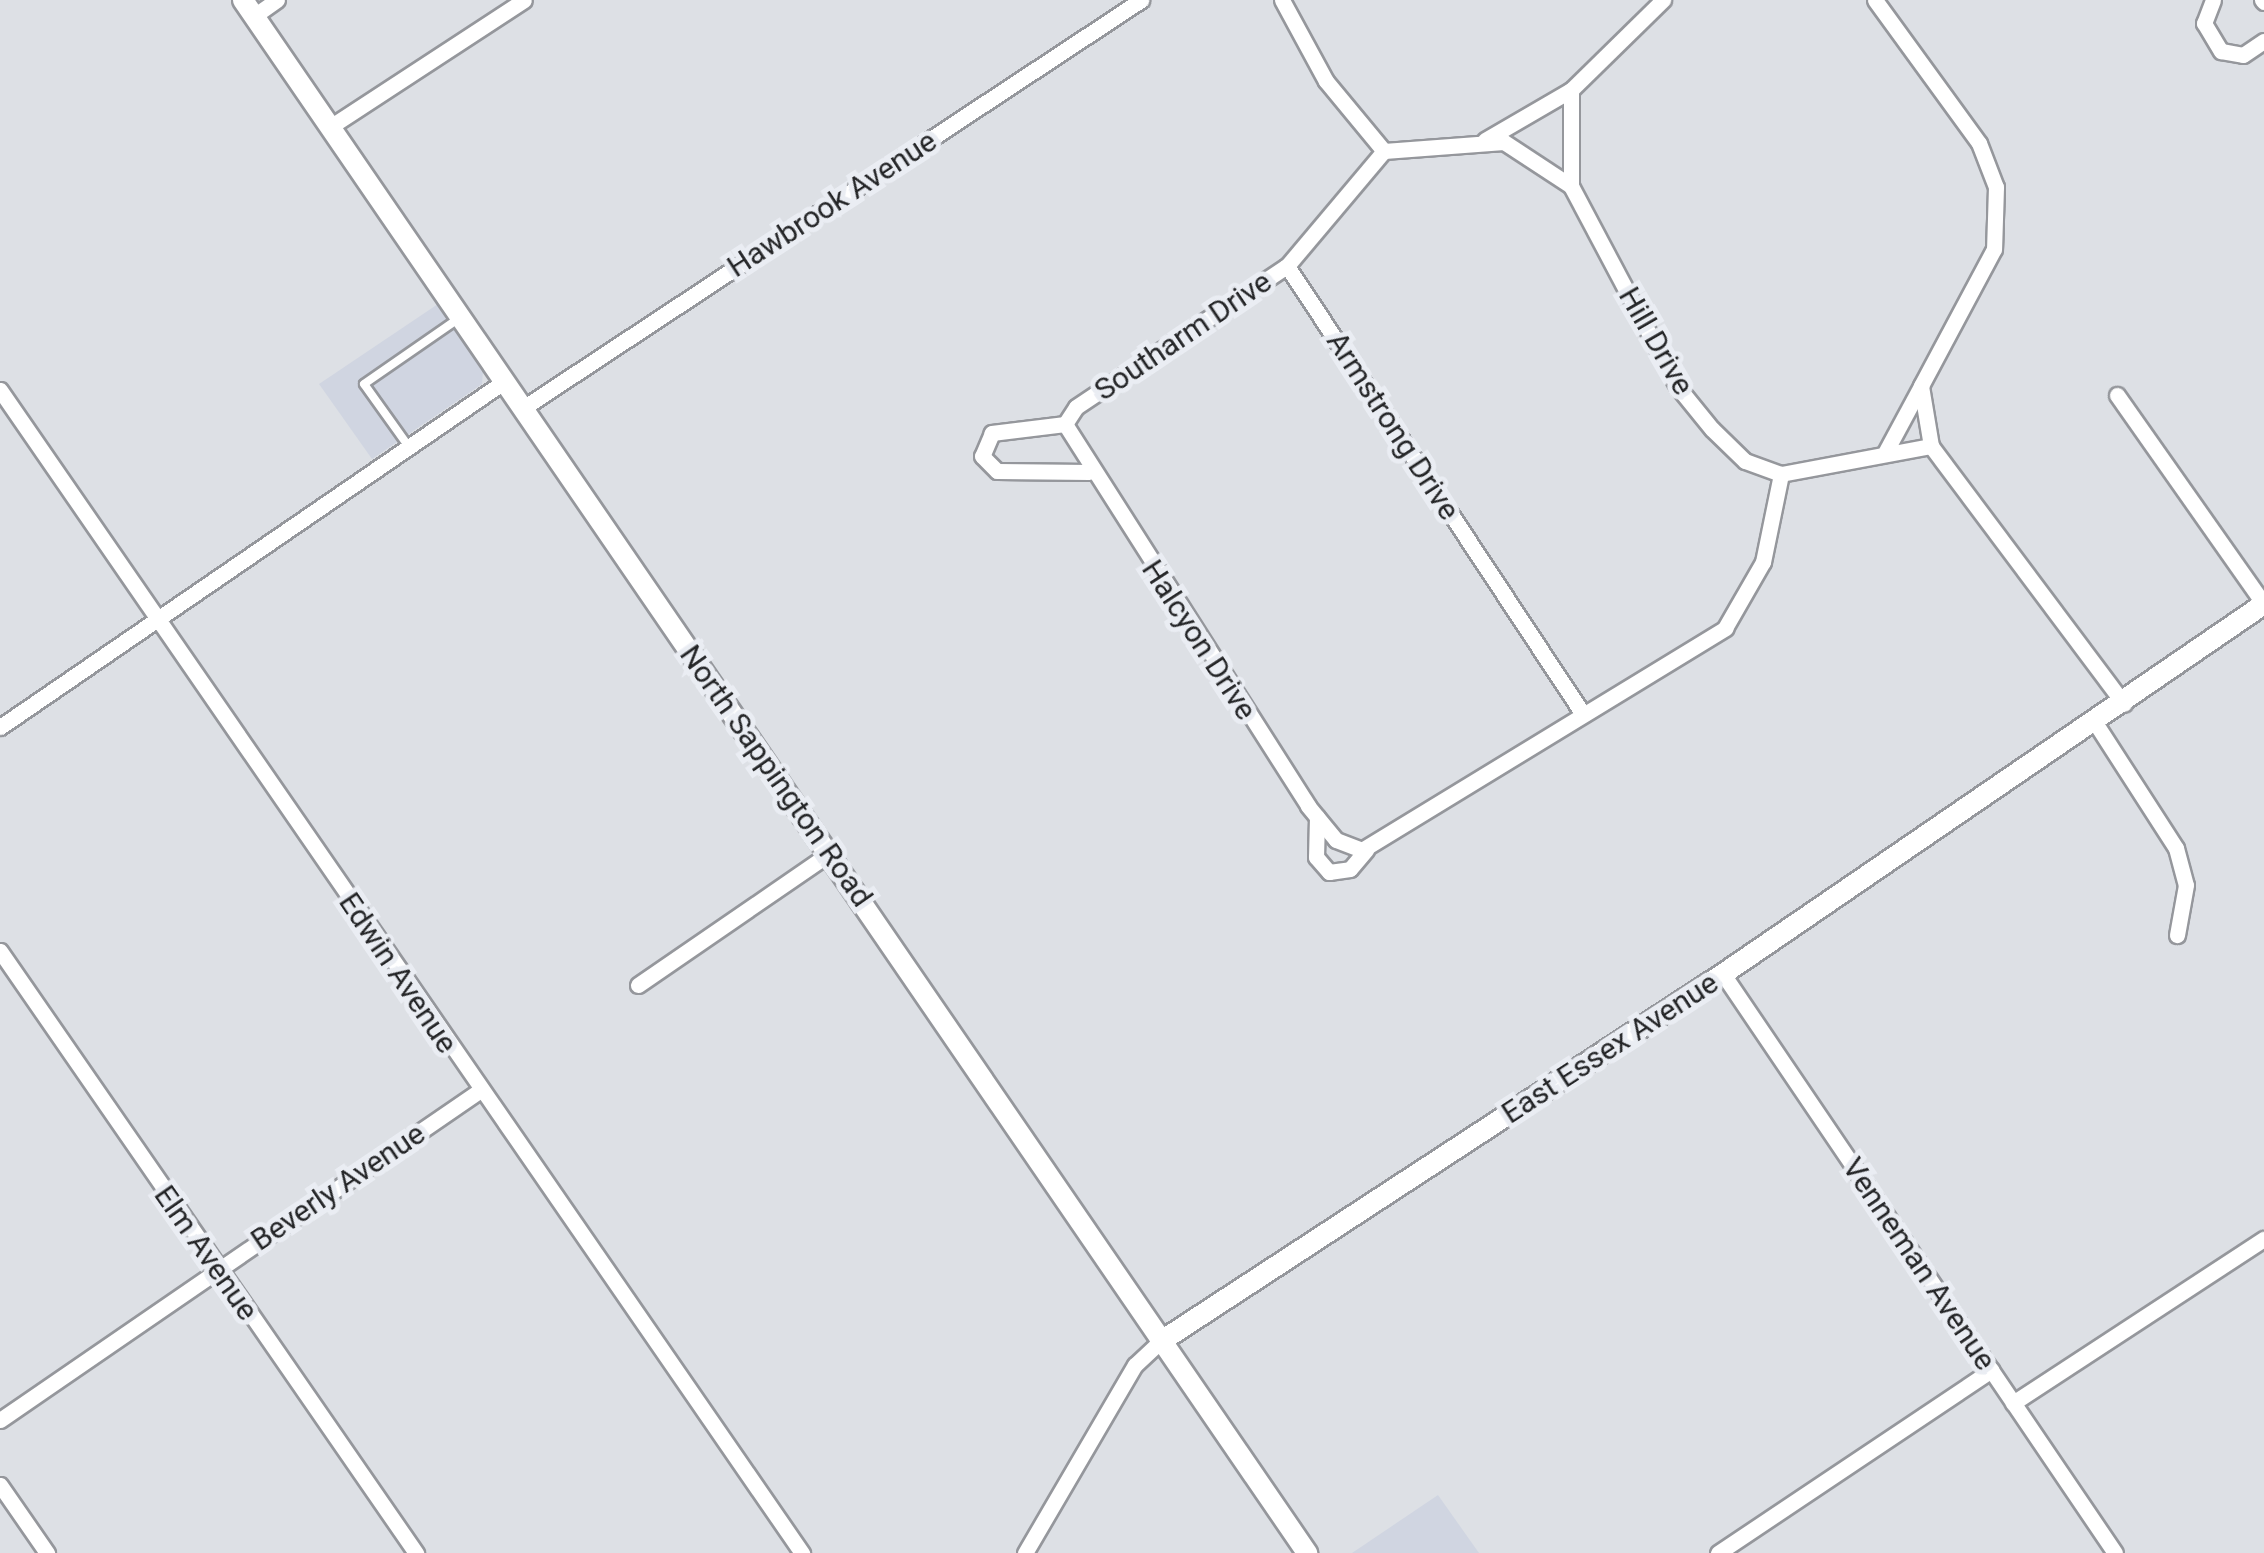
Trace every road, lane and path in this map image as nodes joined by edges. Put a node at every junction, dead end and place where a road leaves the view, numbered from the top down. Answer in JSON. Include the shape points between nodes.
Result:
{"nodes":[{"id":1,"x":277,"y":0,"type":"edge"},
{"id":2,"x":522,"y":0,"type":"edge"},
{"id":3,"x":1141,"y":0,"type":"edge"},
{"id":4,"x":1282,"y":0,"type":"edge"},
{"id":5,"x":1663,"y":0,"type":"edge"},
{"id":6,"x":1875,"y":0,"type":"edge"},
{"id":7,"x":2213,"y":0,"type":"edge"},
{"id":8,"x":249,"y":8,"type":"edge"},
{"id":9,"x":2264,"y":41,"type":"edge"},
{"id":10,"x":1571,"y":90,"type":"junction"},
{"id":11,"x":333,"y":125,"type":"junction"},
{"id":12,"x":1485,"y":140,"type":"junction"},
{"id":13,"x":1384,"y":151,"type":"junction"},
{"id":14,"x":1571,"y":186,"type":"junction"},
{"id":15,"x":1287,"y":266,"type":"junction"},
{"id":16,"x":461,"y":316,"type":"junction"},
{"id":17,"x":505,"y":381,"type":"junction"},
{"id":18,"x":1921,"y":386,"type":"junction"},
{"id":19,"x":0,"y":390,"type":"edge"},
{"id":20,"x":2118,"y":395,"type":"dead end"},
{"id":21,"x":522,"y":408,"type":"junction"},
{"id":22,"x":1064,"y":424,"type":"junction"},
{"id":23,"x":1931,"y":446,"type":"junction"},
{"id":24,"x":408,"y":447,"type":"junction"},
{"id":25,"x":1886,"y":451,"type":"junction"},
{"id":26,"x":1089,"y":472,"type":"junction"},
{"id":27,"x":1781,"y":474,"type":"junction"},
{"id":28,"x":2264,"y":604,"type":"edge"},
{"id":29,"x":157,"y":619,"type":"junction"},
{"id":30,"x":2124,"y":704,"type":"junction"},
{"id":31,"x":1581,"y":711,"type":"junction"},
{"id":32,"x":2096,"y":724,"type":"junction"},
{"id":33,"x":0,"y":727,"type":"edge"},
{"id":34,"x":1316,"y":816,"type":"junction"},
{"id":35,"x":1366,"y":850,"type":"junction"},
{"id":36,"x":830,"y":853,"type":"junction"},
{"id":37,"x":2178,"y":934,"type":"dead end"},
{"id":38,"x":0,"y":951,"type":"edge"},
{"id":39,"x":1723,"y":974,"type":"junction"},
{"id":40,"x":638,"y":985,"type":"dead end"},
{"id":41,"x":479,"y":1091,"type":"junction"},
{"id":42,"x":2264,"y":1239,"type":"edge"},
{"id":43,"x":216,"y":1269,"type":"junction"},
{"id":44,"x":1160,"y":1342,"type":"junction"},
{"id":45,"x":1991,"y":1370,"type":"junction"},
{"id":46,"x":2013,"y":1403,"type":"junction"},
{"id":47,"x":0,"y":1420,"type":"edge"},
{"id":48,"x":0,"y":1485,"type":"edge"},
{"id":49,"x":47,"y":1553,"type":"edge"},
{"id":50,"x":416,"y":1553,"type":"edge"},
{"id":51,"x":802,"y":1553,"type":"edge"},
{"id":52,"x":1025,"y":1553,"type":"edge"},
{"id":53,"x":1307,"y":1553,"type":"edge"},
{"id":54,"x":1718,"y":1553,"type":"edge"},
{"id":55,"x":2116,"y":1553,"type":"edge"}],
"edges":[{"from":1,"to":8,"type":"street"},
{"from":2,"to":11,"type":"street"},
{"from":3,"to":21,"type":"street","name":"Hawbrook Avenue"},
{"from":4,"to":13,"type":"street","via":[[1326,80]]},
{"from":5,"to":10,"type":"street","name":"Hill Drive"},
{"from":6,"to":18,"type":"street","via":[[1980,143],[1996,187],[1994,249]]},
{"from":7,"to":9,"type":"street","via":[[2204,23],[2221,51],[2242,55]]},
{"from":8,"to":11,"type":"street","name":"North Sappington Road"},
{"from":10,"to":12,"type":"street","name":"Hill Drive"},
{"from":10,"to":14,"type":"street","name":"Hill Drive"},
{"from":11,"to":16,"type":"street","name":"North Sappington Road"},
{"from":12,"to":13,"type":"street","name":"Hill Drive"},
{"from":12,"to":14,"type":"street","name":"Hill Drive","via":[[1504,142]]},
{"from":13,"to":15,"type":"street"},
{"from":14,"to":27,"type":"street","name":"Hill Drive","via":[[1677,386],[1745,461]]},
{"from":15,"to":22,"type":"street","name":"Southarm Drive","via":[[1076,408]]},
{"from":15,"to":31,"type":"street","name":"Armstrong Drive"},
{"from":16,"to":17,"type":"street","name":"North Sappington Road"},
{"from":16,"to":24,"type":"lane","via":[[364,384]]},
{"from":17,"to":21,"type":"street","name":"North Sappington Road"},
{"from":17,"to":24,"type":"street"},
{"from":18,"to":23,"type":"street"},
{"from":18,"to":25,"type":"street"},
{"from":19,"to":29,"type":"street","name":"Edwin Avenue"},
{"from":20,"to":28,"type":"street"},
{"from":21,"to":36,"type":"street","name":"North Sappington Road"},
{"from":22,"to":26,"type":"street","name":"Halcyon Drive"},
{"from":22,"to":26,"type":"street","name":"Southarm Drive","via":[[992,433],[982,456],[996,471]]},
{"from":23,"to":25,"type":"street"},
{"from":23,"to":30,"type":"street"},
{"from":24,"to":29,"type":"street"},
{"from":25,"to":27,"type":"street"},
{"from":26,"to":34,"type":"street","name":"Halcyon Drive"},
{"from":27,"to":31,"type":"street","via":[[1763,562],[1725,628]]},
{"from":28,"to":30,"type":"street","name":"East Essex Avenue"},
{"from":29,"to":33,"type":"street"},
{"from":29,"to":41,"type":"street","name":"Edwin Avenue"},
{"from":30,"to":32,"type":"street","name":"East Essex Avenue"},
{"from":31,"to":35,"type":"street"},
{"from":32,"to":37,"type":"street","via":[[2176,848],[2186,885]]},
{"from":32,"to":39,"type":"street","name":"East Essex Avenue"},
{"from":34,"to":35,"type":"street","name":"Halcyon Drive","via":[[1349,845]]},
{"from":34,"to":35,"type":"street","via":[[1316,857],[1330,872],[1350,868]]},
{"from":36,"to":40,"type":"street"},
{"from":36,"to":44,"type":"street","name":"North Sappington Road"},
{"from":38,"to":43,"type":"street","name":"Elm Avenue"},
{"from":39,"to":44,"type":"street","name":"East Essex Avenue"},
{"from":39,"to":45,"type":"street","name":"Venneman Avenue"},
{"from":41,"to":43,"type":"street","name":"Beverly Avenue"},
{"from":41,"to":51,"type":"street","name":"Edwin Avenue"},
{"from":42,"to":46,"type":"street"},
{"from":43,"to":47,"type":"street","name":"Beverly Avenue"},
{"from":43,"to":50,"type":"street","name":"Elm Avenue"},
{"from":44,"to":52,"type":"street","name":"East Essex Avenue","via":[[1135,1365]]},
{"from":44,"to":53,"type":"street","name":"North Sappington Road"},
{"from":45,"to":46,"type":"street","name":"Venneman Avenue"},
{"from":45,"to":54,"type":"street"},
{"from":46,"to":55,"type":"street","name":"Venneman Avenue"},
{"from":48,"to":49,"type":"street"}]}
